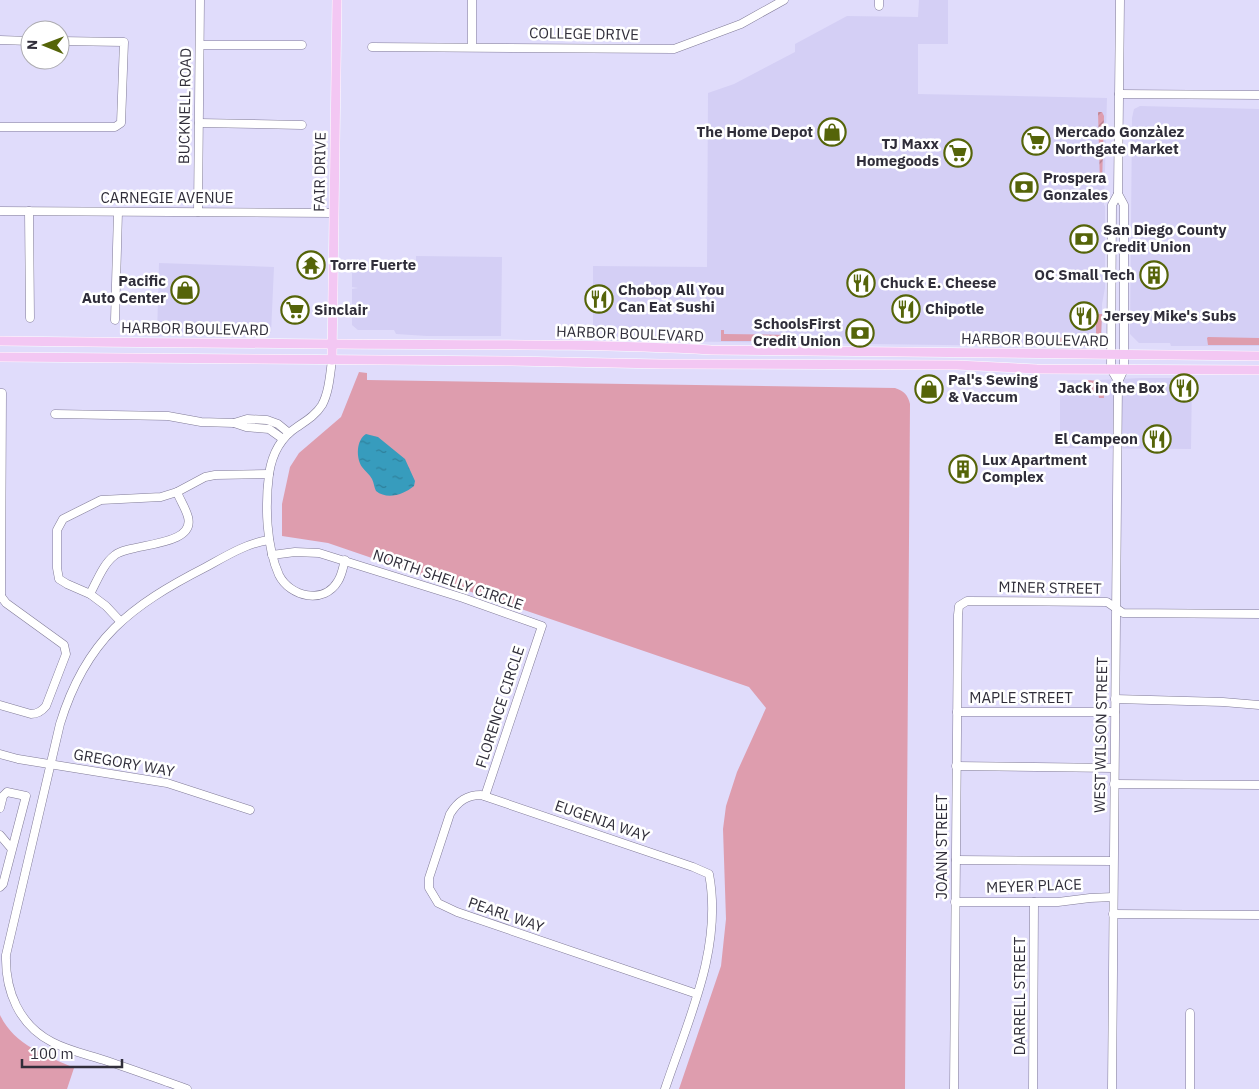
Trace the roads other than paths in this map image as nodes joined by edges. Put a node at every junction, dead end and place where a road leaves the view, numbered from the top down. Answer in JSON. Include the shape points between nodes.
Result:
{"nodes":[{"id":1,"x":200,"y":0,"type":"edge"},
{"id":2,"x":337,"y":0,"type":"edge"},
{"id":3,"x":472,"y":0,"type":"edge"},
{"id":4,"x":784,"y":0,"type":"edge"},
{"id":5,"x":1120,"y":0,"type":"edge"},
{"id":6,"x":0,"y":40,"type":"edge"},
{"id":7,"x":20,"y":41,"type":"edge"},
{"id":8,"x":70,"y":41,"type":"edge"},
{"id":9,"x":200,"y":45,"type":"junction"},
{"id":10,"x":302,"y":45,"type":"dead end"},
{"id":11,"x":372,"y":47,"type":"dead end"},
{"id":12,"x":472,"y":47,"type":"junction"},
{"id":13,"x":1119,"y":94,"type":"junction"},
{"id":14,"x":1259,"y":95,"type":"edge"},
{"id":15,"x":199,"y":123,"type":"junction"},
{"id":16,"x":302,"y":125,"type":"dead end"},
{"id":17,"x":0,"y":127,"type":"edge"},
{"id":18,"x":1118,"y":194,"type":"junction"},
{"id":19,"x":0,"y":211,"type":"edge"},
{"id":20,"x":29,"y":211,"type":"junction"},
{"id":21,"x":118,"y":212,"type":"junction"},
{"id":22,"x":198,"y":212,"type":"junction"},
{"id":23,"x":333,"y":212,"type":"junction"},
{"id":24,"x":30,"y":318,"type":"dead end"},
{"id":25,"x":115,"y":320,"type":"dead end"},
{"id":26,"x":0,"y":341,"type":"edge"},
{"id":27,"x":333,"y":344,"type":"junction"},
{"id":28,"x":1110,"y":355,"type":"junction"},
{"id":29,"x":1124,"y":355,"type":"junction"},
{"id":30,"x":1259,"y":356,"type":"edge"},
{"id":31,"x":0,"y":357,"type":"edge"},
{"id":32,"x":332,"y":360,"type":"junction"},
{"id":33,"x":1110,"y":369,"type":"junction"},
{"id":34,"x":1124,"y":369,"type":"junction"},
{"id":35,"x":1259,"y":370,"type":"edge"},
{"id":36,"x":1118,"y":381,"type":"junction"},
{"id":37,"x":1,"y":393,"type":"edge"},
{"id":38,"x":55,"y":414,"type":"dead end"},
{"id":39,"x":286,"y":436,"type":"junction"},
{"id":40,"x":269,"y":474,"type":"junction"},
{"id":41,"x":176,"y":492,"type":"junction"},
{"id":42,"x":269,"y":540,"type":"junction"},
{"id":43,"x":272,"y":555,"type":"junction"},
{"id":44,"x":345,"y":560,"type":"junction"},
{"id":45,"x":90,"y":594,"type":"junction"},
{"id":46,"x":0,"y":596,"type":"edge"},
{"id":47,"x":959,"y":606,"type":"joint"},
{"id":48,"x":1116,"y":607,"type":"junction"},
{"id":49,"x":1259,"y":614,"type":"edge"},
{"id":50,"x":120,"y":621,"type":"junction"},
{"id":51,"x":542,"y":626,"type":"joint"},
{"id":52,"x":1115,"y":699,"type":"junction"},
{"id":53,"x":0,"y":705,"type":"edge"},
{"id":54,"x":1259,"y":705,"type":"edge"},
{"id":55,"x":957,"y":712,"type":"junction"},
{"id":56,"x":1115,"y":712,"type":"junction"},
{"id":57,"x":0,"y":754,"type":"edge"},
{"id":58,"x":50,"y":764,"type":"junction"},
{"id":59,"x":956,"y":766,"type":"junction"},
{"id":60,"x":1114,"y":768,"type":"junction"},
{"id":61,"x":1114,"y":784,"type":"junction"},
{"id":62,"x":1259,"y":785,"type":"edge"},
{"id":63,"x":485,"y":796,"type":"junction"},
{"id":64,"x":0,"y":808,"type":"edge"},
{"id":65,"x":250,"y":810,"type":"dead end"},
{"id":66,"x":0,"y":835,"type":"edge"},
{"id":67,"x":12,"y":848,"type":"junction"},
{"id":68,"x":956,"y":860,"type":"junction"},
{"id":69,"x":1113,"y":861,"type":"junction"},
{"id":70,"x":0,"y":887,"type":"edge"},
{"id":71,"x":1113,"y":897,"type":"junction"},
{"id":72,"x":955,"y":902,"type":"junction"},
{"id":73,"x":1034,"y":902,"type":"junction"},
{"id":74,"x":1113,"y":914,"type":"junction"},
{"id":75,"x":1259,"y":915,"type":"edge"},
{"id":76,"x":697,"y":994,"type":"junction"},
{"id":77,"x":1190,"y":1013,"type":"dead end"},
{"id":78,"x":188,"y":1089,"type":"edge"},
{"id":79,"x":665,"y":1089,"type":"edge"},
{"id":80,"x":954,"y":1089,"type":"edge"},
{"id":81,"x":1033,"y":1089,"type":"edge"},
{"id":82,"x":1112,"y":1089,"type":"edge"},
{"id":83,"x":1190,"y":1089,"type":"edge"}],
"edges":[{"from":1,"to":9,"type":"street","name":"BUCKNELL ROAD"},
{"from":2,"to":23,"type":"main road","name":"FAIR DRIVE"},
{"from":3,"to":12,"type":"street"},
{"from":4,"to":12,"type":"street","name":"COLLEGE DRIVE","via":[[741,24],[674,49]]},
{"from":5,"to":13,"type":"street","name":"WEST WILSON STREET"},
{"from":6,"to":7,"type":"street"},
{"from":8,"to":17,"type":"street","via":[[124,42],[121,123],[114,127]]},
{"from":9,"to":10,"type":"street"},
{"from":9,"to":15,"type":"street","name":"BUCKNELL ROAD"},
{"from":11,"to":12,"type":"street","name":"COLLEGE DRIVE"},
{"from":13,"to":14,"type":"street"},
{"from":13,"to":18,"type":"street","name":"WEST WILSON STREET"},
{"from":15,"to":16,"type":"street"},
{"from":15,"to":22,"type":"street","name":"BUCKNELL ROAD"},
{"from":18,"to":28,"type":"street","name":"WEST WILSON STREET","via":[[1112,205]]},
{"from":18,"to":29,"type":"street","name":"WEST WILSON STREET","via":[[1124,205]]},
{"from":19,"to":20,"type":"street","name":"CARNEGIE AVENUE"},
{"from":20,"to":21,"type":"street","name":"CARNEGIE AVENUE"},
{"from":20,"to":24,"type":"street"},
{"from":21,"to":22,"type":"street","name":"CARNEGIE AVENUE"},
{"from":21,"to":25,"type":"street"},
{"from":22,"to":23,"type":"street","name":"CARNEGIE AVENUE"},
{"from":23,"to":27,"type":"main road","name":"FAIR DRIVE"},
{"from":26,"to":27,"type":"main road","name":"HARBOR BOULEVARD"},
{"from":27,"to":28,"type":"main road","name":"HARBOR BOULEVARD","via":[[511,344]]},
{"from":27,"to":32,"type":"main road","name":"FAIR DRIVE"},
{"from":28,"to":29,"type":"main road","name":"HARBOR BOULEVARD"},
{"from":28,"to":33,"type":"street","name":"WEST WILSON STREET"},
{"from":29,"to":30,"type":"main road","name":"HARBOR BOULEVARD"},
{"from":29,"to":34,"type":"street","name":"WEST WILSON STREET"},
{"from":31,"to":32,"type":"main road","name":"HARBOR BOULEVARD"},
{"from":32,"to":33,"type":"main road","name":"HARBOR BOULEVARD"},
{"from":32,"to":39,"type":"street","via":[[322,405]]},
{"from":33,"to":34,"type":"main road","name":"HARBOR BOULEVARD"},
{"from":33,"to":36,"type":"street"},
{"from":34,"to":35,"type":"main road","name":"HARBOR BOULEVARD"},
{"from":34,"to":36,"type":"street","name":"WEST WILSON STREET"},
{"from":36,"to":48,"type":"street","name":"WEST WILSON STREET"},
{"from":37,"to":46,"type":"street"},
{"from":38,"to":39,"type":"street","via":[[168,416],[234,423],[247,419]]},
{"from":39,"to":40,"type":"street","via":[[273,456]]},
{"from":40,"to":41,"type":"street","via":[[215,475]]},
{"from":40,"to":42,"type":"street"},
{"from":41,"to":45,"type":"street","via":[[188,518],[183,534],[164,543],[130,548],[116,554]]},
{"from":41,"to":45,"type":"street","via":[[156,498],[101,500],[63,519],[57,530],[60,578]]},
{"from":42,"to":43,"type":"street"},
{"from":42,"to":50,"type":"street","via":[[240,549],[158,592]]},
{"from":43,"to":44,"type":"street","name":"NORTH SHELLY CIRCLE","via":[[308,552]]},
{"from":43,"to":44,"type":"street","via":[[285,585],[299,594],[314,596],[338,582]]},
{"from":44,"to":51,"type":"street","name":"NORTH SHELLY CIRCLE"},
{"from":45,"to":50,"type":"street"},
{"from":46,"to":53,"type":"street","via":[[66,650],[43,710],[31,714]]},
{"from":47,"to":48,"type":"street","name":"MINER STREET","via":[[968,601],[1108,602]]},
{"from":47,"to":55,"type":"street","name":"JOANN STREET"},
{"from":48,"to":49,"type":"street","name":"MINER STREET","via":[[1124,612]]},
{"from":48,"to":52,"type":"street","name":"WEST WILSON STREET"},
{"from":50,"to":58,"type":"street","via":[[90,657],[68,698]]},
{"from":51,"to":63,"type":"street","name":"FLORENCE CIRCLE"},
{"from":52,"to":54,"type":"street"},
{"from":52,"to":56,"type":"street","name":"WEST WILSON STREET"},
{"from":55,"to":56,"type":"street","name":"MAPLE STREET"},
{"from":55,"to":59,"type":"street","name":"JOANN STREET"},
{"from":56,"to":60,"type":"street","name":"WEST WILSON STREET"},
{"from":57,"to":58,"type":"street","name":"GREGORY WAY"},
{"from":58,"to":65,"type":"street","name":"GREGORY WAY","via":[[166,783]]},
{"from":58,"to":78,"type":"street","via":[[10,938],[6,968],[10,993],[20,1014],[52,1042]]},
{"from":59,"to":60,"type":"street"},
{"from":59,"to":68,"type":"street","name":"JOANN STREET"},
{"from":60,"to":61,"type":"street","name":"WEST WILSON STREET"},
{"from":61,"to":62,"type":"street"},
{"from":61,"to":69,"type":"street","name":"WEST WILSON STREET"},
{"from":63,"to":76,"type":"street","name":"EUGENIA WAY","via":[[709,874],[712,926],[707,962]]},
{"from":63,"to":76,"type":"street","name":"PEARL WAY","via":[[468,796],[450,814],[429,878],[432,894],[438,903],[456,912]]},
{"from":64,"to":67,"type":"street","via":[[7,792],[26,796]]},
{"from":66,"to":67,"type":"street"},
{"from":67,"to":70,"type":"street"},
{"from":68,"to":69,"type":"street"},
{"from":68,"to":72,"type":"street","name":"JOANN STREET"},
{"from":69,"to":71,"type":"street","name":"WEST WILSON STREET"},
{"from":71,"to":73,"type":"street","name":"MEYER PLACE"},
{"from":71,"to":74,"type":"street","name":"WEST WILSON STREET"},
{"from":72,"to":73,"type":"street","name":"MEYER PLACE"},
{"from":72,"to":80,"type":"street","name":"JOANN STREET"},
{"from":73,"to":81,"type":"street","name":"DARRELL STREET"},
{"from":74,"to":75,"type":"street"},
{"from":74,"to":82,"type":"street","name":"WEST WILSON STREET"},
{"from":76,"to":79,"type":"street"},
{"from":77,"to":83,"type":"street"}]}
